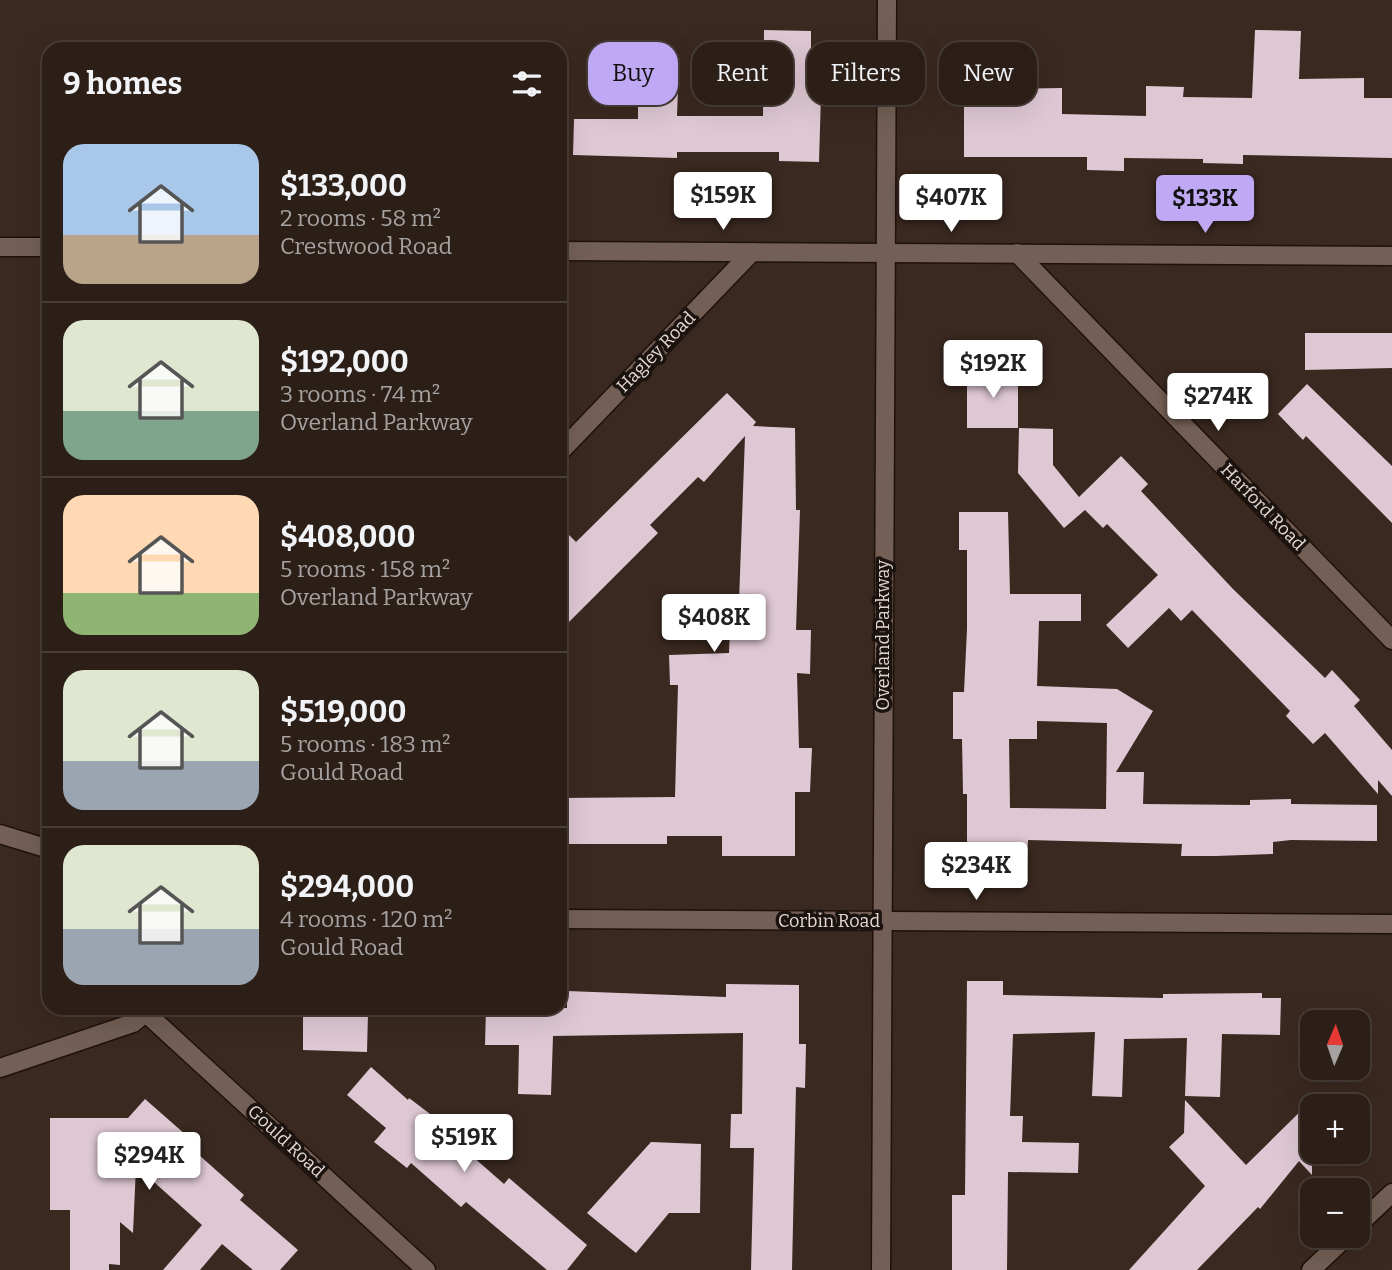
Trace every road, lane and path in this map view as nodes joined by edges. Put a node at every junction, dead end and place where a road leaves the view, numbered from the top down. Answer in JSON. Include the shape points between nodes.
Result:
{"nodes":[{"id":1,"x":887,"y":0,"type":"edge"},
{"id":2,"x":0,"y":247,"type":"edge"},
{"id":3,"x":42,"y":247,"type":"edge"},
{"id":4,"x":567,"y":251,"type":"edge"},
{"id":5,"x":752,"y":252,"type":"junction"},
{"id":6,"x":886,"y":253,"type":"junction"},
{"id":7,"x":1017,"y":253,"type":"junction"},
{"id":8,"x":1392,"y":256,"type":"edge"},
{"id":9,"x":567,"y":445,"type":"edge"},
{"id":10,"x":1392,"y":640,"type":"edge"},
{"id":11,"x":0,"y":834,"type":"edge"},
{"id":12,"x":42,"y":847,"type":"edge"},
{"id":13,"x":567,"y":919,"type":"edge"},
{"id":14,"x":881,"y":921,"type":"junction"},
{"id":15,"x":1392,"y":924,"type":"edge"},
{"id":16,"x":142,"y":1015,"type":"edge"},
{"id":17,"x":153,"y":1015,"type":"edge"},
{"id":18,"x":0,"y":1068,"type":"edge"},
{"id":19,"x":1392,"y":1193,"type":"edge"},
{"id":20,"x":1370,"y":1214,"type":"edge"},
{"id":21,"x":1334,"y":1248,"type":"edge"},
{"id":22,"x":426,"y":1270,"type":"edge"},
{"id":23,"x":881,"y":1270,"type":"edge"},
{"id":24,"x":1311,"y":1270,"type":"edge"}],
"edges":[{"from":1,"to":6,"type":"street","name":"Overland Parkway"},
{"from":2,"to":3,"type":"street"},
{"from":4,"to":5,"type":"street"},
{"from":5,"to":6,"type":"street"},
{"from":5,"to":9,"type":"street","name":"Hagley Road"},
{"from":6,"to":7,"type":"street"},
{"from":6,"to":14,"type":"street","name":"Overland Parkway"},
{"from":7,"to":8,"type":"street"},
{"from":7,"to":10,"type":"street","name":"Harford Road"},
{"from":11,"to":12,"type":"street"},
{"from":13,"to":14,"type":"street","name":"Corbin Road"},
{"from":14,"to":15,"type":"street","name":"Corbin Road"},
{"from":14,"to":23,"type":"street","name":"Overland Parkway"},
{"from":16,"to":18,"type":"street","via":[[133,1023]]},
{"from":17,"to":22,"type":"street","name":"Gould Road"},
{"from":19,"to":20,"type":"street"},
{"from":21,"to":24,"type":"street"}]}
